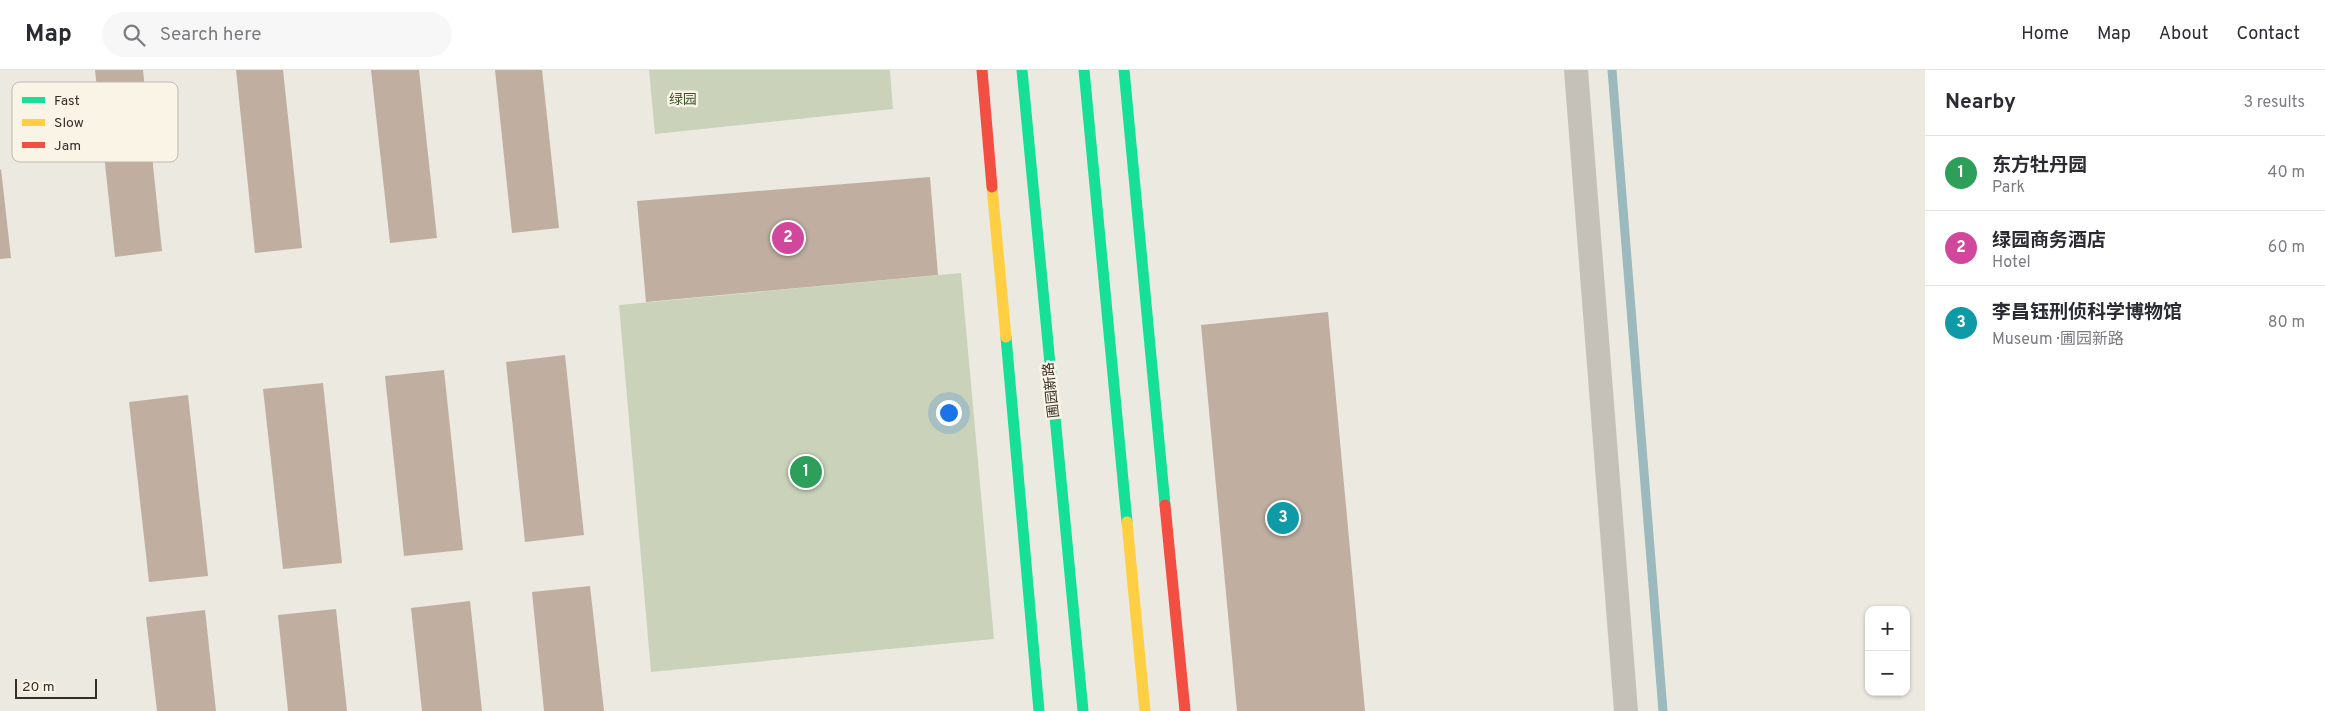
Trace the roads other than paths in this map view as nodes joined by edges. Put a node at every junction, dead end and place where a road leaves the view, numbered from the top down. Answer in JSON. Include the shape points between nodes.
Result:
{"nodes":[{"id":1,"x":982,"y":70,"type":"edge"},
{"id":2,"x":1022,"y":70,"type":"edge"},
{"id":3,"x":1084,"y":70,"type":"edge"},
{"id":4,"x":1124,"y":70,"type":"edge"},
{"id":5,"x":1576,"y":70,"type":"edge"},
{"id":6,"x":1039,"y":711,"type":"edge"},
{"id":7,"x":1083,"y":711,"type":"edge"},
{"id":8,"x":1145,"y":711,"type":"edge"},
{"id":9,"x":1185,"y":711,"type":"edge"},
{"id":10,"x":1626,"y":711,"type":"edge"}],
"edges":[{"from":1,"to":6,"type":"street"},
{"from":2,"to":7,"type":"street","name":"圃园新路"},
{"from":3,"to":8,"type":"street"},
{"from":4,"to":9,"type":"street"},
{"from":5,"to":10,"type":"street"}]}
